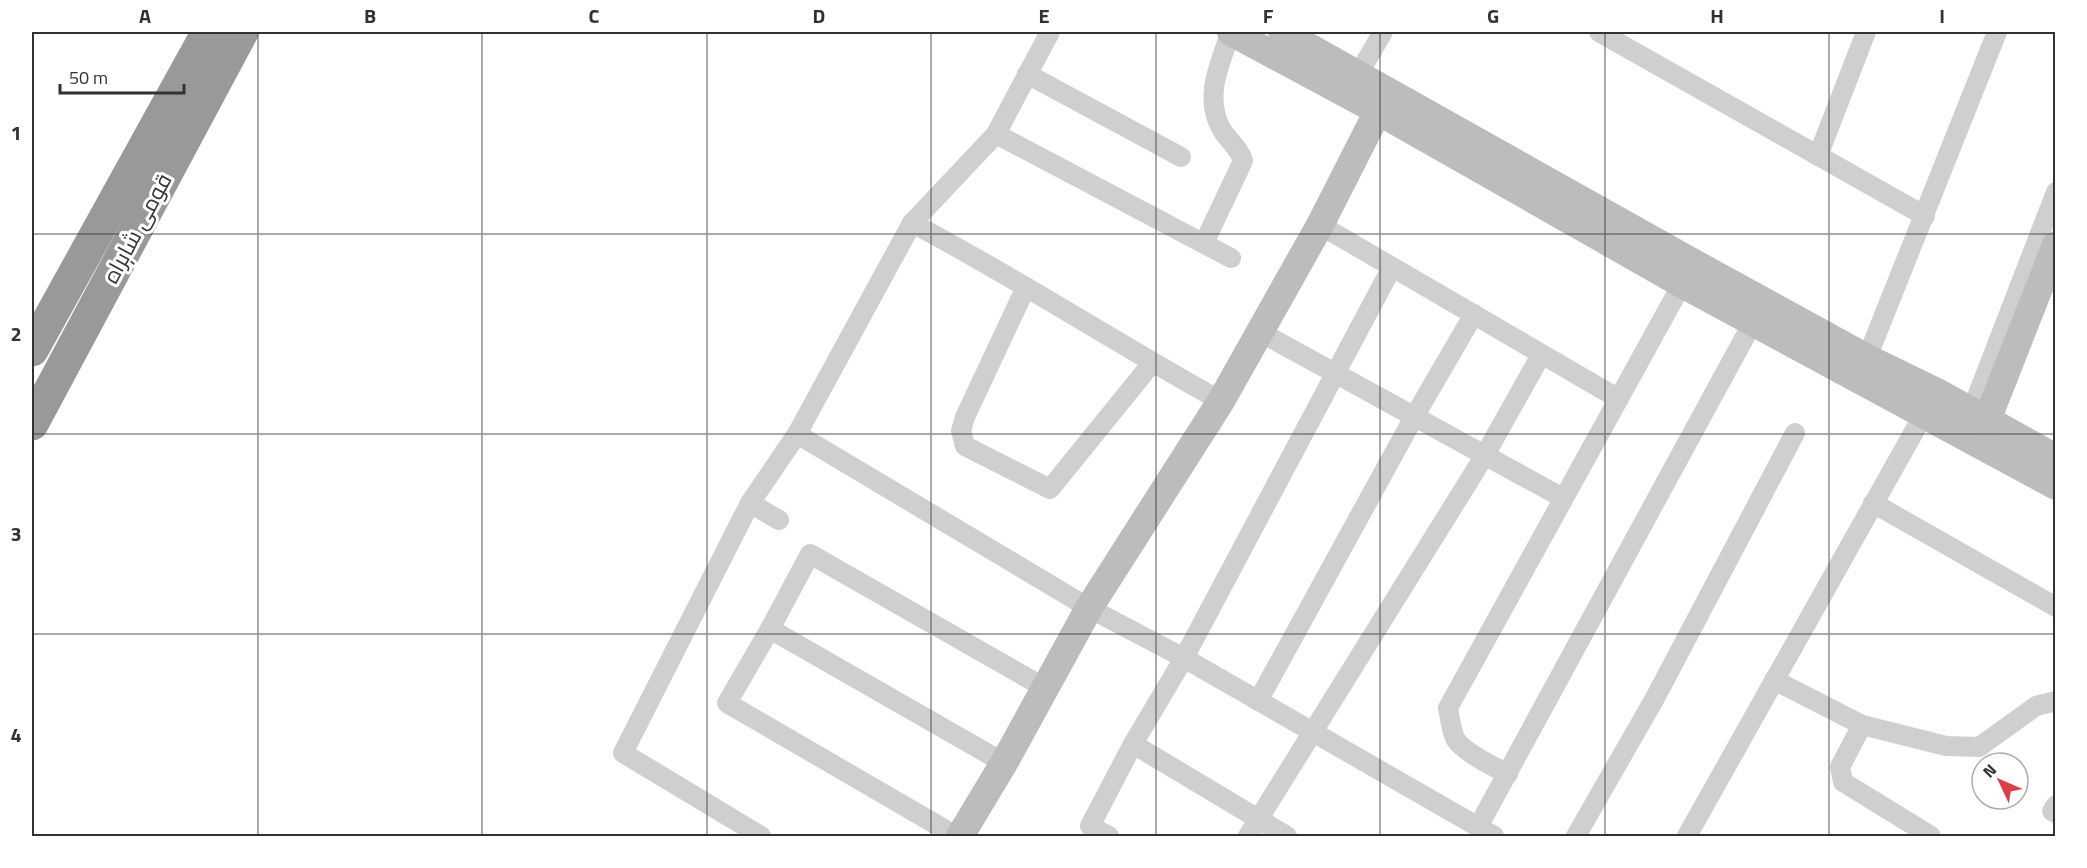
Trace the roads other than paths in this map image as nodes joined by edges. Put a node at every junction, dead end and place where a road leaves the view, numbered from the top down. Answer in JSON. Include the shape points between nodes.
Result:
{"nodes":[{"id":1,"x":208,"y":32,"type":"edge"},
{"id":2,"x":242,"y":32,"type":"edge"},
{"id":3,"x":1050,"y":32,"type":"edge"},
{"id":4,"x":1231,"y":32,"type":"edge"},
{"id":5,"x":1282,"y":32,"type":"edge"},
{"id":6,"x":1383,"y":32,"type":"edge"},
{"id":7,"x":1599,"y":32,"type":"edge"},
{"id":8,"x":1866,"y":32,"type":"edge"},
{"id":9,"x":1997,"y":32,"type":"edge"},
{"id":10,"x":1359,"y":73,"type":"junction"},
{"id":11,"x":1027,"y":74,"type":"junction"},
{"id":12,"x":1378,"y":111,"type":"junction"},
{"id":13,"x":996,"y":134,"type":"junction"},
{"id":14,"x":1818,"y":156,"type":"junction"},
{"id":15,"x":1181,"y":157,"type":"dead end"},
{"id":16,"x":2055,"y":192,"type":"edge"},
{"id":17,"x":1924,"y":216,"type":"junction"},
{"id":18,"x":912,"y":223,"type":"junction"},
{"id":19,"x":1320,"y":225,"type":"junction"},
{"id":20,"x":1204,"y":243,"type":"junction"},
{"id":21,"x":1231,"y":258,"type":"dead end"},
{"id":22,"x":1392,"y":267,"type":"junction"},
{"id":23,"x":2053,"y":269,"type":"edge"},
{"id":24,"x":1682,"y":284,"type":"junction"},
{"id":25,"x":1026,"y":287,"type":"junction"},
{"id":26,"x":1474,"y":314,"type":"junction"},
{"id":27,"x":1753,"y":322,"type":"junction"},
{"id":28,"x":1260,"y":332,"type":"junction"},
{"id":29,"x":32,"y":350,"type":"edge"},
{"id":30,"x":1541,"y":355,"type":"junction"},
{"id":31,"x":1867,"y":357,"type":"junction"},
{"id":32,"x":1152,"y":363,"type":"junction"},
{"id":33,"x":1336,"y":373,"type":"junction"},
{"id":34,"x":1619,"y":399,"type":"junction"},
{"id":35,"x":1221,"y":401,"type":"junction"},
{"id":36,"x":1930,"y":403,"type":"junction"},
{"id":37,"x":1414,"y":417,"type":"junction"},
{"id":38,"x":1987,"y":420,"type":"junction"},
{"id":39,"x":32,"y":424,"type":"edge"},
{"id":40,"x":1795,"y":433,"type":"dead end"},
{"id":41,"x":797,"y":434,"type":"junction"},
{"id":42,"x":1485,"y":455,"type":"junction"},
{"id":43,"x":2055,"y":458,"type":"edge"},
{"id":44,"x":2055,"y":486,"type":"edge"},
{"id":45,"x":1563,"y":498,"type":"junction"},
{"id":46,"x":750,"y":503,"type":"junction"},
{"id":47,"x":1873,"y":503,"type":"junction"},
{"id":48,"x":779,"y":520,"type":"dead end"},
{"id":49,"x":2055,"y":607,"type":"edge"},
{"id":50,"x":1089,"y":608,"type":"junction"},
{"id":51,"x":770,"y":629,"type":"junction"},
{"id":52,"x":1184,"y":658,"type":"junction"},
{"id":53,"x":1774,"y":680,"type":"junction"},
{"id":54,"x":1045,"y":688,"type":"junction"},
{"id":55,"x":1258,"y":701,"type":"junction"},
{"id":56,"x":2055,"y":701,"type":"edge"},
{"id":57,"x":1862,"y":725,"type":"junction"},
{"id":58,"x":1315,"y":732,"type":"junction"},
{"id":59,"x":1133,"y":744,"type":"junction"},
{"id":60,"x":1004,"y":764,"type":"junction"},
{"id":61,"x":1508,"y":774,"type":"junction"},
{"id":62,"x":2055,"y":805,"type":"edge"},
{"id":63,"x":2055,"y":813,"type":"edge"},
{"id":64,"x":1253,"y":829,"type":"edge"},
{"id":65,"x":1486,"y":832,"type":"edge"},
{"id":66,"x":761,"y":837,"type":"edge"},
{"id":67,"x":958,"y":837,"type":"edge"},
{"id":68,"x":1109,"y":837,"type":"edge"},
{"id":69,"x":1287,"y":837,"type":"edge"},
{"id":70,"x":1576,"y":837,"type":"edge"},
{"id":71,"x":1687,"y":837,"type":"edge"},
{"id":72,"x":1931,"y":837,"type":"edge"}],
"edges":[{"from":1,"to":29,"type":"highway","name":"قومی شاہراہ"},
{"from":2,"to":39,"type":"highway","name":"قومی شاہراہ"},
{"from":3,"to":11,"type":"street"},
{"from":4,"to":12,"type":"street"},
{"from":4,"to":20,"type":"street","via":[[1213,90],[1215,112],[1243,161]]},
{"from":5,"to":10,"type":"street"},
{"from":6,"to":10,"type":"street"},
{"from":7,"to":14,"type":"street"},
{"from":8,"to":14,"type":"street"},
{"from":9,"to":17,"type":"street"},
{"from":10,"to":31,"type":"street"},
{"from":11,"to":13,"type":"street"},
{"from":11,"to":15,"type":"street"},
{"from":12,"to":19,"type":"street"},
{"from":12,"to":24,"type":"street"},
{"from":13,"to":18,"type":"street"},
{"from":13,"to":20,"type":"street"},
{"from":14,"to":17,"type":"street"},
{"from":16,"to":38,"type":"street"},
{"from":17,"to":31,"type":"street"},
{"from":18,"to":25,"type":"street"},
{"from":18,"to":41,"type":"street"},
{"from":19,"to":22,"type":"street"},
{"from":19,"to":28,"type":"street"},
{"from":20,"to":21,"type":"street"},
{"from":22,"to":26,"type":"street"},
{"from":22,"to":33,"type":"street"},
{"from":23,"to":38,"type":"street"},
{"from":24,"to":27,"type":"street"},
{"from":24,"to":34,"type":"street"},
{"from":25,"to":32,"type":"street"},
{"from":25,"to":32,"type":"street","via":[[965,417],[961,431],[965,446],[1050,489]]},
{"from":26,"to":30,"type":"street"},
{"from":26,"to":37,"type":"street"},
{"from":27,"to":36,"type":"street"},
{"from":27,"to":61,"type":"street"},
{"from":28,"to":33,"type":"street"},
{"from":28,"to":35,"type":"street"},
{"from":30,"to":34,"type":"street"},
{"from":30,"to":42,"type":"street"},
{"from":31,"to":36,"type":"street"},
{"from":32,"to":35,"type":"street"},
{"from":33,"to":37,"type":"street"},
{"from":33,"to":52,"type":"street"},
{"from":34,"to":45,"type":"street"},
{"from":35,"to":50,"type":"street"},
{"from":36,"to":38,"type":"street"},
{"from":36,"to":44,"type":"street"},
{"from":36,"to":47,"type":"street"},
{"from":37,"to":42,"type":"street"},
{"from":37,"to":55,"type":"street"},
{"from":38,"to":43,"type":"street"},
{"from":40,"to":70,"type":"street","via":[[1655,698]]},
{"from":41,"to":46,"type":"street"},
{"from":41,"to":50,"type":"street"},
{"from":42,"to":45,"type":"street"},
{"from":42,"to":58,"type":"street"},
{"from":45,"to":61,"type":"street","via":[[1449,708],[1457,741]]},
{"from":46,"to":48,"type":"street"},
{"from":46,"to":66,"type":"street","via":[[623,753]]},
{"from":47,"to":49,"type":"street"},
{"from":47,"to":53,"type":"street"},
{"from":50,"to":52,"type":"street"},
{"from":50,"to":54,"type":"street"},
{"from":51,"to":54,"type":"street","via":[[810,554]]},
{"from":51,"to":60,"type":"street"},
{"from":51,"to":67,"type":"street","via":[[726,703]]},
{"from":52,"to":55,"type":"street"},
{"from":52,"to":59,"type":"street"},
{"from":53,"to":57,"type":"street"},
{"from":53,"to":71,"type":"street"},
{"from":54,"to":60,"type":"street"},
{"from":55,"to":58,"type":"street"},
{"from":56,"to":57,"type":"street","via":[[2036,706],[1979,747],[1946,746]]},
{"from":57,"to":72,"type":"street","via":[[1840,767],[1843,782]]},
{"from":58,"to":64,"type":"street"},
{"from":58,"to":65,"type":"street"},
{"from":59,"to":64,"type":"street"},
{"from":59,"to":68,"type":"street","via":[[1090,826]]},
{"from":60,"to":67,"type":"street"},
{"from":61,"to":65,"type":"street"},
{"from":62,"to":63,"type":"street"},
{"from":64,"to":69,"type":"street"}]}
